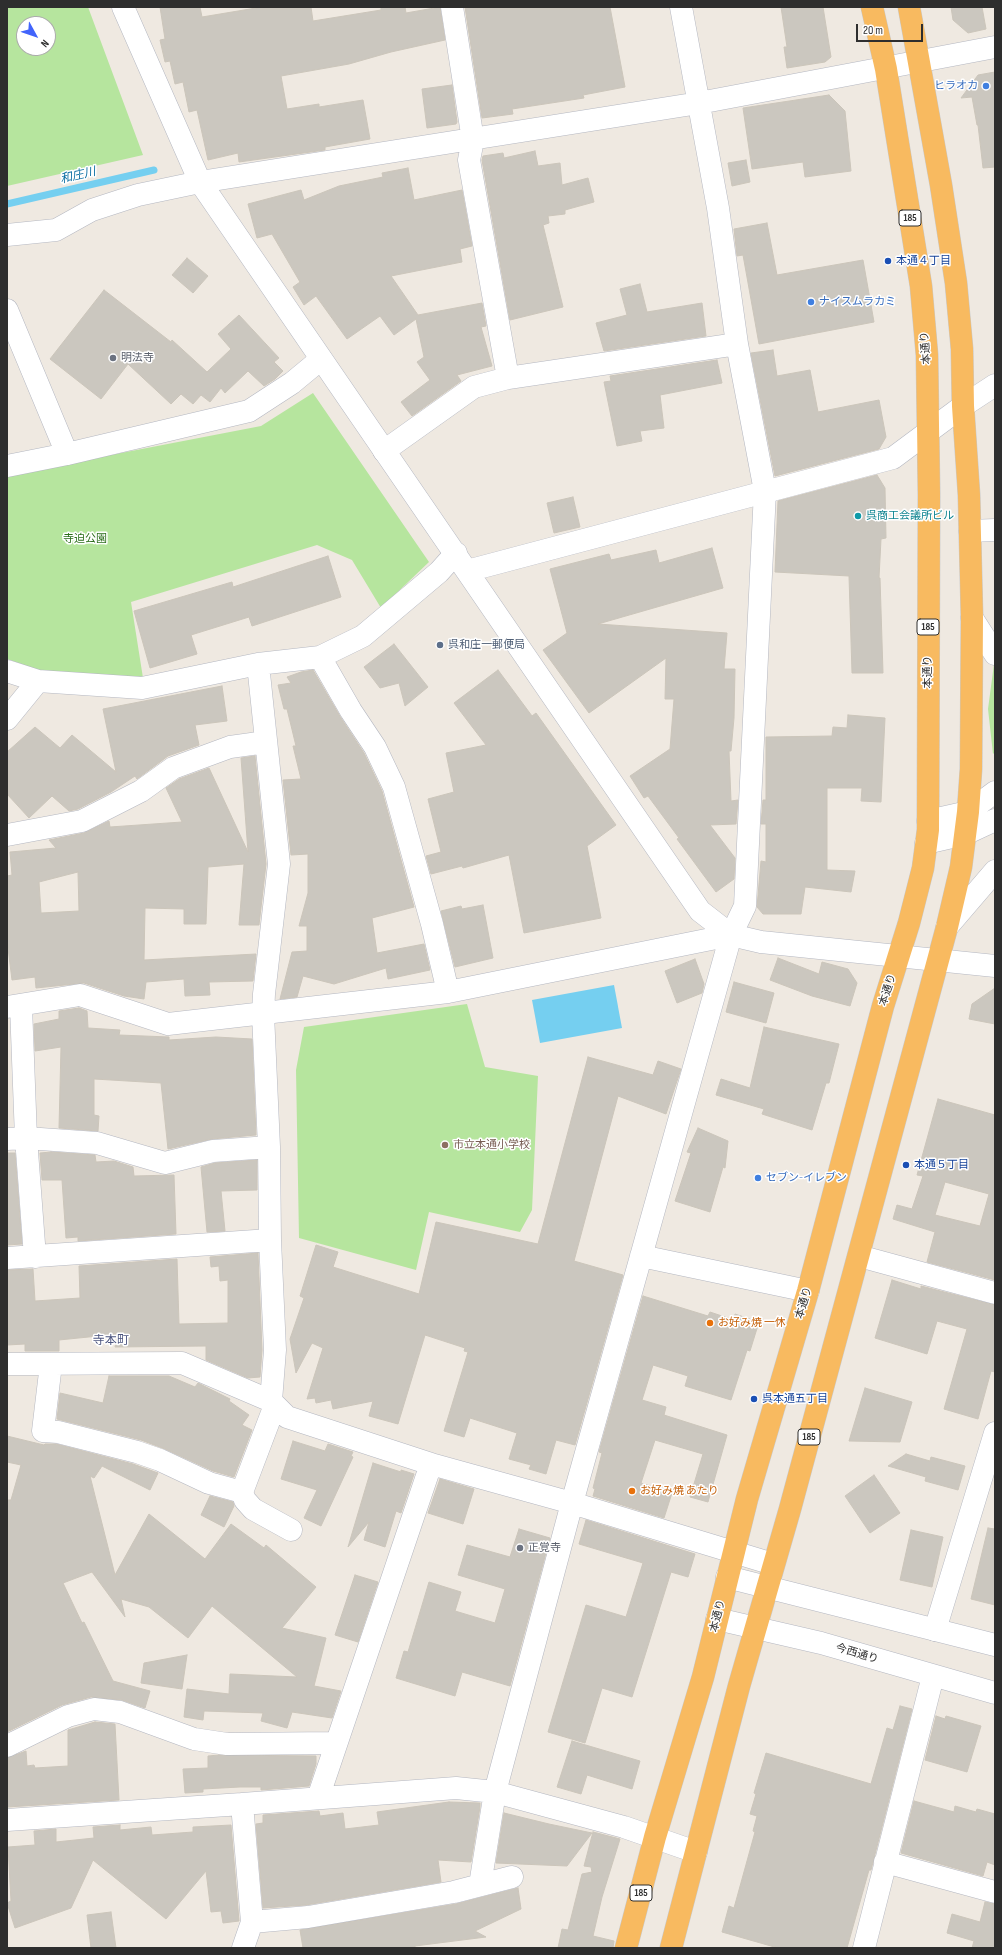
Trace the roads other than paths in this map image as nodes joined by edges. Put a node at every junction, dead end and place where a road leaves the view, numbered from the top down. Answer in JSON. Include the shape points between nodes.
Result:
{"nodes":[{"id":1,"x":123,"y":7,"type":"edge"},
{"id":2,"x":452,"y":7,"type":"edge"},
{"id":3,"x":681,"y":7,"type":"edge"},
{"id":4,"x":872,"y":7,"type":"edge"},
{"id":5,"x":909,"y":7,"type":"edge"},
{"id":6,"x":995,"y":47,"type":"edge"},
{"id":7,"x":920,"y":63,"type":"junction"},
{"id":8,"x":886,"y":69,"type":"junction"},
{"id":9,"x":699,"y":103,"type":"junction"},
{"id":10,"x":473,"y":140,"type":"junction"},
{"id":11,"x":200,"y":182,"type":"junction"},
{"id":12,"x":7,"y":235,"type":"edge"},
{"id":13,"x":7,"y":310,"type":"edge"},
{"id":14,"x":737,"y":344,"type":"junction"},
{"id":15,"x":321,"y":359,"type":"junction"},
{"id":16,"x":508,"y":378,"type":"junction"},
{"id":17,"x":995,"y":385,"type":"edge"},
{"id":18,"x":963,"y":406,"type":"junction"},
{"id":19,"x":929,"y":432,"type":"junction"},
{"id":20,"x":384,"y":451,"type":"junction"},
{"id":21,"x":67,"y":454,"type":"junction"},
{"id":22,"x":7,"y":466,"type":"edge"},
{"id":23,"x":765,"y":491,"type":"junction"},
{"id":24,"x":995,"y":530,"type":"edge"},
{"id":25,"x":970,"y":531,"type":"junction"},
{"id":26,"x":462,"y":562,"type":"junction"},
{"id":27,"x":972,"y":618,"type":"junction"},
{"id":28,"x":995,"y":654,"type":"edge"},
{"id":29,"x":320,"y":656,"type":"junction"},
{"id":30,"x":258,"y":664,"type":"junction"},
{"id":31,"x":7,"y":671,"type":"edge"},
{"id":32,"x":38,"y":681,"type":"junction"},
{"id":33,"x":7,"y":719,"type":"edge"},
{"id":34,"x":266,"y":742,"type":"junction"},
{"id":35,"x":995,"y":792,"type":"edge"},
{"id":36,"x":968,"y":812,"type":"junction"},
{"id":37,"x":995,"y":820,"type":"edge"},
{"id":38,"x":928,"y":821,"type":"junction"},
{"id":39,"x":965,"y":834,"type":"junction"},
{"id":40,"x":7,"y":835,"type":"edge"},
{"id":41,"x":926,"y":843,"type":"junction"},
{"id":42,"x":995,"y":871,"type":"edge"},
{"id":43,"x":947,"y":926,"type":"junction"},
{"id":44,"x":731,"y":935,"type":"junction"},
{"id":45,"x":900,"y":955,"type":"junction"},
{"id":46,"x":937,"y":960,"type":"junction"},
{"id":47,"x":995,"y":966,"type":"edge"},
{"id":48,"x":448,"y":992,"type":"junction"},
{"id":49,"x":14,"y":1006,"type":"edge"},
{"id":50,"x":263,"y":1014,"type":"junction"},
{"id":51,"x":17,"y":1138,"type":"edge"},
{"id":52,"x":269,"y":1147,"type":"junction"},
{"id":53,"x":270,"y":1240,"type":"junction"},
{"id":54,"x":641,"y":1256,"type":"junction"},
{"id":55,"x":858,"y":1256,"type":"junction"},
{"id":56,"x":35,"y":1257,"type":"junction"},
{"id":57,"x":7,"y":1258,"type":"edge"},
{"id":58,"x":808,"y":1291,"type":"junction"},
{"id":59,"x":995,"y":1293,"type":"edge"},
{"id":60,"x":7,"y":1364,"type":"edge"},
{"id":61,"x":51,"y":1364,"type":"junction"},
{"id":62,"x":273,"y":1403,"type":"junction"},
{"id":63,"x":995,"y":1433,"type":"edge"},
{"id":64,"x":431,"y":1464,"type":"junction"},
{"id":65,"x":242,"y":1492,"type":"junction"},
{"id":66,"x":572,"y":1503,"type":"junction"},
{"id":67,"x":291,"y":1530,"type":"dead end"},
{"id":68,"x":734,"y":1552,"type":"junction"},
{"id":69,"x":773,"y":1564,"type":"junction"},
{"id":70,"x":727,"y":1577,"type":"junction"},
{"id":71,"x":766,"y":1587,"type":"junction"},
{"id":72,"x":717,"y":1619,"type":"junction"},
{"id":73,"x":756,"y":1628,"type":"junction"},
{"id":74,"x":934,"y":1630,"type":"junction"},
{"id":75,"x":995,"y":1645,"type":"edge"},
{"id":76,"x":933,"y":1676,"type":"junction"},
{"id":77,"x":995,"y":1693,"type":"edge"},
{"id":78,"x":336,"y":1744,"type":"junction"},
{"id":79,"x":7,"y":1746,"type":"edge"},
{"id":80,"x":495,"y":1792,"type":"junction"},
{"id":81,"x":318,"y":1798,"type":"junction"},
{"id":82,"x":242,"y":1804,"type":"junction"},
{"id":83,"x":7,"y":1820,"type":"edge"},
{"id":84,"x":655,"y":1837,"type":"junction"},
{"id":85,"x":696,"y":1852,"type":"junction"},
{"id":86,"x":885,"y":1862,"type":"junction"},
{"id":87,"x":512,"y":1877,"type":"dead end"},
{"id":88,"x":480,"y":1885,"type":"junction"},
{"id":89,"x":995,"y":1892,"type":"edge"},
{"id":90,"x":252,"y":1922,"type":"junction"},
{"id":91,"x":243,"y":1948,"type":"edge"},
{"id":92,"x":626,"y":1948,"type":"edge"},
{"id":93,"x":671,"y":1948,"type":"edge"},
{"id":94,"x":864,"y":1948,"type":"edge"}],
"edges":[{"from":1,"to":11,"type":"street"},
{"from":2,"to":10,"type":"street"},
{"from":3,"to":9,"type":"street"},
{"from":4,"to":8,"type":"highway","name":"本通り","number":"185"},
{"from":5,"to":7,"type":"highway","number":"185"},
{"from":6,"to":7,"type":"street"},
{"from":7,"to":8,"type":"street"},
{"from":7,"to":18,"type":"highway","number":"185","via":[[956,283],[962,349]]},
{"from":8,"to":9,"type":"street"},
{"from":8,"to":19,"type":"highway","name":"本通り","number":"185","via":[[921,286],[927,355]]},
{"from":9,"to":10,"type":"street"},
{"from":9,"to":14,"type":"street","via":[[718,208]]},
{"from":10,"to":11,"type":"street"},
{"from":10,"to":16,"type":"street","via":[[469,160]]},
{"from":11,"to":12,"type":"street","via":[[138,195],[92,210],[56,230]]},
{"from":11,"to":15,"type":"street"},
{"from":13,"to":21,"type":"street"},
{"from":14,"to":16,"type":"street"},
{"from":14,"to":23,"type":"street"},
{"from":15,"to":20,"type":"street"},
{"from":15,"to":21,"type":"street","via":[[292,383],[249,411]]},
{"from":16,"to":20,"type":"street","via":[[474,387]]},
{"from":17,"to":18,"type":"street"},
{"from":18,"to":19,"type":"street"},
{"from":18,"to":25,"type":"highway","number":"185"},
{"from":19,"to":23,"type":"street","via":[[893,458]]},
{"from":19,"to":38,"type":"highway","name":"本通り","number":"185"},
{"from":20,"to":26,"type":"street"},
{"from":21,"to":22,"type":"street"},
{"from":23,"to":26,"type":"street"},
{"from":23,"to":44,"type":"street","via":[[745,906]]},
{"from":24,"to":25,"type":"street"},
{"from":25,"to":27,"type":"highway","number":"185"},
{"from":26,"to":29,"type":"street","via":[[439,572],[363,636]]},
{"from":26,"to":44,"type":"street","via":[[700,911]]},
{"from":27,"to":28,"type":"street"},
{"from":27,"to":36,"type":"highway","number":"185"},
{"from":29,"to":30,"type":"street"},
{"from":29,"to":48,"type":"street","via":[[375,747],[394,787]]},
{"from":30,"to":32,"type":"street","via":[[142,688]]},
{"from":30,"to":34,"type":"street"},
{"from":31,"to":32,"type":"street"},
{"from":32,"to":33,"type":"street"},
{"from":34,"to":40,"type":"street","via":[[230,747],[173,768],[141,791],[82,821]]},
{"from":34,"to":50,"type":"street","via":[[279,864]]},
{"from":35,"to":36,"type":"street"},
{"from":36,"to":38,"type":"street"},
{"from":36,"to":39,"type":"highway","number":"185"},
{"from":37,"to":39,"type":"street"},
{"from":38,"to":41,"type":"highway","name":"本通り","number":"185"},
{"from":39,"to":41,"type":"street"},
{"from":39,"to":43,"type":"highway","number":"185","via":[[961,867]]},
{"from":41,"to":45,"type":"highway","name":"本通り","number":"185"},
{"from":42,"to":43,"type":"street"},
{"from":43,"to":46,"type":"highway","number":"185"},
{"from":44,"to":45,"type":"street","via":[[761,942]]},
{"from":44,"to":48,"type":"street"},
{"from":44,"to":54,"type":"street"},
{"from":45,"to":46,"type":"street"},
{"from":45,"to":58,"type":"highway","name":"本通り","number":"185","via":[[883,1006]]},
{"from":46,"to":47,"type":"street"},
{"from":46,"to":55,"type":"highway","number":"185"},
{"from":48,"to":50,"type":"street"},
{"from":49,"to":50,"type":"street","via":[[80,995],[168,1024]]},
{"from":49,"to":51,"type":"street"},
{"from":50,"to":52,"type":"street"},
{"from":51,"to":52,"type":"street","via":[[97,1143],[165,1163],[213,1151]]},
{"from":51,"to":56,"type":"street"},
{"from":52,"to":53,"type":"street"},
{"from":53,"to":56,"type":"street"},
{"from":53,"to":62,"type":"street","via":[[275,1350]]},
{"from":54,"to":58,"type":"street"},
{"from":54,"to":66,"type":"street"},
{"from":55,"to":59,"type":"street"},
{"from":55,"to":69,"type":"highway","number":"185"},
{"from":56,"to":57,"type":"street"},
{"from":58,"to":68,"type":"highway","name":"本通り","number":"185"},
{"from":60,"to":61,"type":"street"},
{"from":61,"to":62,"type":"street","via":[[182,1363]]},
{"from":61,"to":65,"type":"street","via":[[43,1431],[58,1432],[137,1452],[209,1483]]},
{"from":62,"to":64,"type":"street","via":[[288,1417]]},
{"from":62,"to":65,"type":"street"},
{"from":63,"to":74,"type":"street"},
{"from":64,"to":66,"type":"street"},
{"from":64,"to":78,"type":"street"},
{"from":65,"to":67,"type":"street","via":[[253,1510]]},
{"from":66,"to":68,"type":"street"},
{"from":66,"to":80,"type":"street"},
{"from":68,"to":69,"type":"street"},
{"from":68,"to":70,"type":"highway","name":"本通り","number":"185"},
{"from":69,"to":71,"type":"highway","number":"185"},
{"from":70,"to":71,"type":"street"},
{"from":70,"to":72,"type":"highway","name":"本通り","number":"185"},
{"from":71,"to":73,"type":"highway","number":"185"},
{"from":71,"to":74,"type":"street"},
{"from":72,"to":73,"type":"street","name":"今西通り"},
{"from":72,"to":84,"type":"highway","name":"本通り","number":"185","via":[[703,1677]]},
{"from":73,"to":76,"type":"street","name":"今西通り","via":[[821,1643]]},
{"from":73,"to":85,"type":"highway","number":"185"},
{"from":74,"to":75,"type":"street"},
{"from":76,"to":77,"type":"street","name":"今西通り"},
{"from":76,"to":86,"type":"street"},
{"from":78,"to":79,"type":"street","via":[[227,1744],[194,1739],[120,1712],[94,1709],[68,1716]]},
{"from":78,"to":81,"type":"street"},
{"from":80,"to":81,"type":"street","via":[[456,1788]]},
{"from":80,"to":84,"type":"street","via":[[624,1826]]},
{"from":80,"to":88,"type":"street"},
{"from":81,"to":82,"type":"street"},
{"from":82,"to":83,"type":"street"},
{"from":82,"to":90,"type":"street"},
{"from":84,"to":85,"type":"street"},
{"from":84,"to":92,"type":"highway","name":"本通り","number":"185"},
{"from":85,"to":93,"type":"highway","number":"185"},
{"from":86,"to":89,"type":"street"},
{"from":86,"to":94,"type":"street"},
{"from":87,"to":88,"type":"street"},
{"from":88,"to":90,"type":"street","via":[[454,1892],[308,1917]]},
{"from":90,"to":91,"type":"street"}]}
